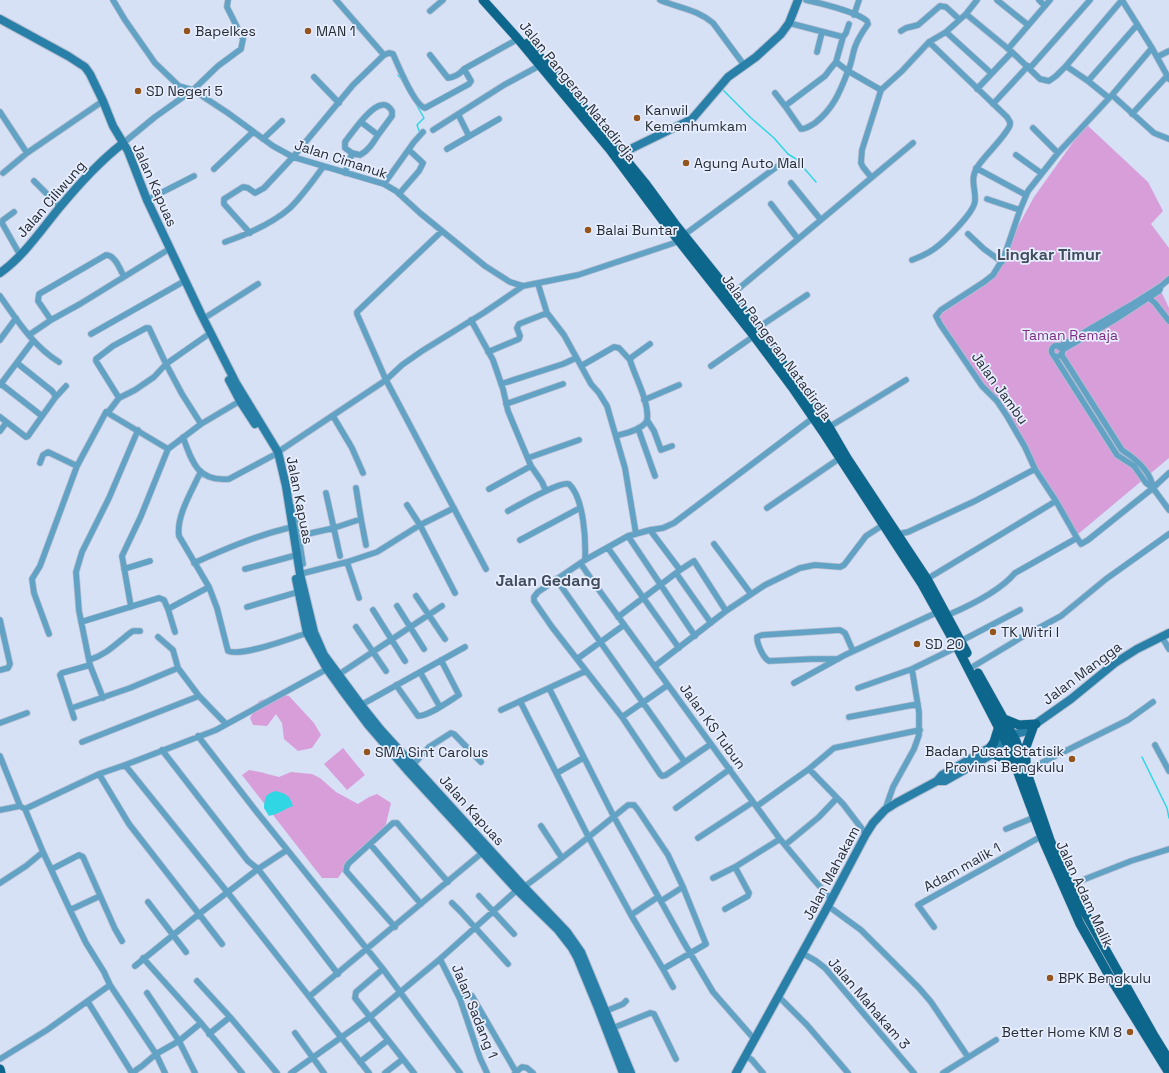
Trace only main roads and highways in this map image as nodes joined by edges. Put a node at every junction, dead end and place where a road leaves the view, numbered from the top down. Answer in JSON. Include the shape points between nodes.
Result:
{"nodes":[{"id":1,"x":483,"y":0,"type":"edge"},
{"id":2,"x":492,"y":0,"type":"edge"},
{"id":3,"x":618,"y":155,"type":"junction"},
{"id":4,"x":682,"y":238,"type":"junction"},
{"id":5,"x":755,"y":332,"type":"junction"},
{"id":6,"x":816,"y":416,"type":"junction"},
{"id":7,"x":907,"y":554,"type":"junction"},
{"id":8,"x":959,"y":644,"type":"junction"},
{"id":9,"x":1001,"y":723,"type":"junction"},
{"id":10,"x":1013,"y":739,"type":"junction"},
{"id":11,"x":1016,"y":765,"type":"junction"},
{"id":12,"x":1026,"y":769,"type":"junction"},
{"id":13,"x":1115,"y":977,"type":"junction"},
{"id":14,"x":1169,"y":1060,"type":"edge"},
{"id":15,"x":0,"y":1069,"type":"edge"},
{"id":16,"x":1,"y":1073,"type":"edge"},
{"id":17,"x":1169,"y":1073,"type":"edge"}],
"edges":[{"from":1,"to":3,"type":"main road","name":"Jalan Pangeran Natadirdja"},
{"from":2,"to":3,"type":"main road","name":"Jalan Pangeran Natadirdja","via":[[574,96]]},
{"from":3,"to":4,"type":"main road","name":"Jalan Pangeran Natadirdja"},
{"from":4,"to":5,"type":"main road","name":"Jalan Pangeran Natadirdja"},
{"from":4,"to":5,"type":"main road","name":"Jalan Pangeran Natadirdja","via":[[731,294]]},
{"from":5,"to":6,"type":"main road","name":"Jalan Pangeran Natadirdja"},
{"from":6,"to":7,"type":"main road","name":"Jalan Pangeran Natadirdja","via":[[883,525]]},
{"from":6,"to":7,"type":"main road","name":"Jalan Pangeran Natadirdja","via":[[829,427],[898,534]]},
{"from":7,"to":8,"type":"main road","name":"Jalan Pangeran Natadirdja","via":[[938,612]]},
{"from":7,"to":8,"type":"main road","name":"Jalan Pangeran Natadirdja","via":[[927,579],[948,616]]},
{"from":8,"to":9,"type":"main road","name":"Jalan Pangeran Natadirdja"},
{"from":8,"to":9,"type":"main road","name":"Jalan Pangeran Natadirdja","via":[[974,666]]},
{"from":9,"to":10,"type":"main road","name":"Jalan Pangeran Natadirdja"},
{"from":9,"to":11,"type":"main road","via":[[992,751]]},
{"from":9,"to":12,"type":"main road","via":[[1035,724],[1026,747]]},
{"from":10,"to":11,"type":"main road","name":"Jalan Adam Malik"},
{"from":10,"to":12,"type":"main road","name":"Jalan Adam Malik"},
{"from":11,"to":13,"type":"main road","name":"Jalan Adam Malik","via":[[1042,836],[1080,924]]},
{"from":12,"to":13,"type":"main road","name":"Jalan Adam Malik","via":[[1050,840]]},
{"from":13,"to":14,"type":"main road","name":"Jalan Adam Malik"},
{"from":13,"to":17,"type":"main road","name":"Jalan Adam Malik"},
{"from":15,"to":16,"type":"main road"}]}
